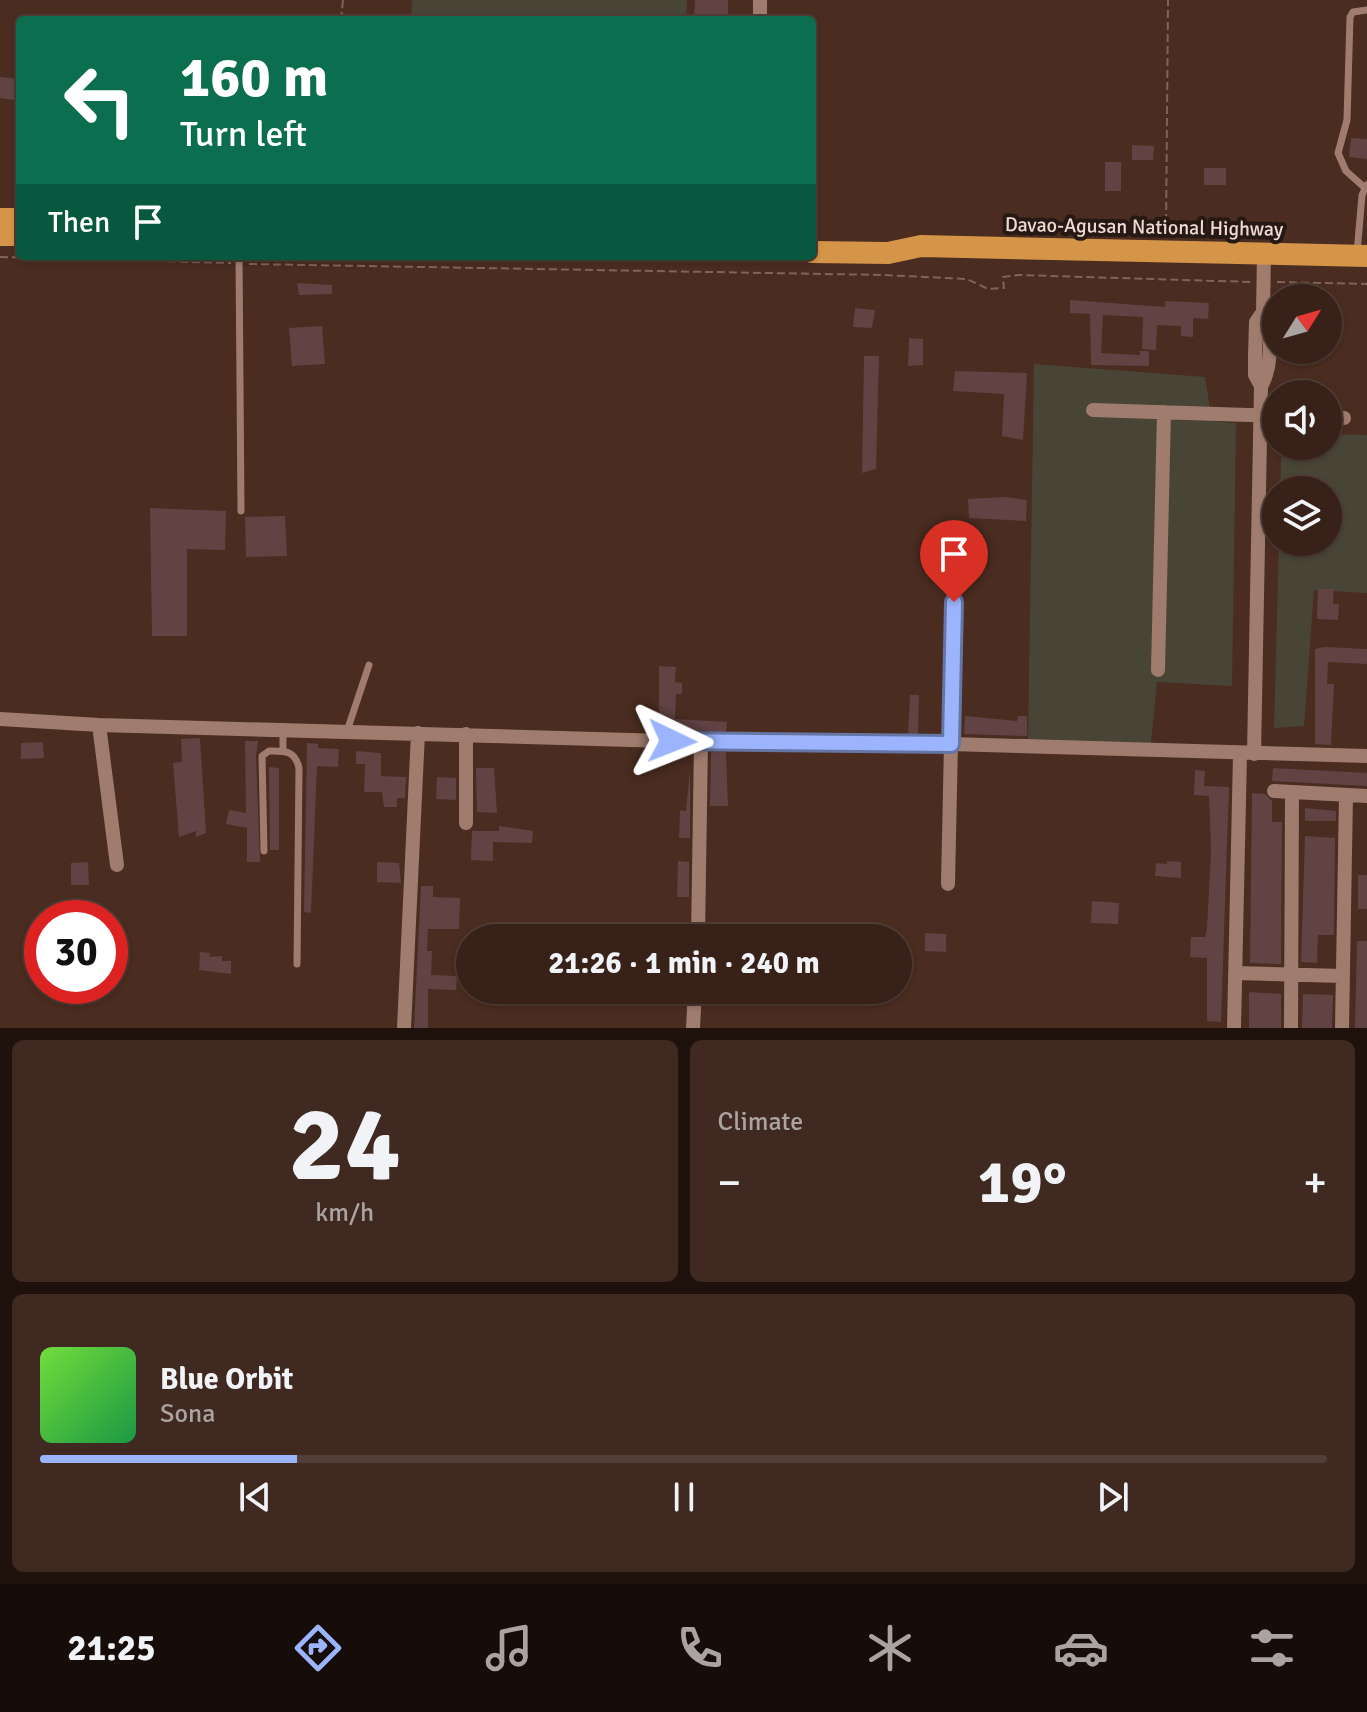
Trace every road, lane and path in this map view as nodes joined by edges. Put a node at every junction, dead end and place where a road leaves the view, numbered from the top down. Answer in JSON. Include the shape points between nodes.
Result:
{"nodes":[{"id":1,"x":1168,"y":0,"type":"edge"},
{"id":2,"x":1367,"y":10,"type":"edge"},
{"id":3,"x":1366,"y":186,"type":"edge"},
{"id":4,"x":816,"y":238,"type":"edge"},
{"id":5,"x":921,"y":246,"type":"junction"},
{"id":6,"x":816,"y":252,"type":"edge"},
{"id":7,"x":1166,"y":252,"type":"junction"},
{"id":8,"x":1264,"y":254,"type":"junction"},
{"id":9,"x":1362,"y":256,"type":"edge"},
{"id":10,"x":239,"y":260,"type":"edge"},
{"id":11,"x":1263,"y":282,"type":"junction"},
{"id":12,"x":1367,"y":284,"type":"edge"},
{"id":13,"x":1093,"y":410,"type":"dead end"},
{"id":14,"x":1164,"y":412,"type":"junction"},
{"id":15,"x":1260,"y":415,"type":"junction"},
{"id":16,"x":241,"y":511,"type":"dead end"},
{"id":17,"x":954,"y":602,"type":"dead end"},
{"id":18,"x":369,"y":665,"type":"dead end"},
{"id":19,"x":1158,"y":670,"type":"dead end"},
{"id":20,"x":0,"y":719,"type":"edge"},
{"id":21,"x":99,"y":725,"type":"junction"},
{"id":22,"x":283,"y":729,"type":"junction"},
{"id":23,"x":347,"y":731,"type":"junction"},
{"id":24,"x":418,"y":733,"type":"junction"},
{"id":25,"x":466,"y":734,"type":"junction"},
{"id":26,"x":701,"y":742,"type":"junction"},
{"id":27,"x":951,"y":744,"type":"junction"},
{"id":28,"x":283,"y":751,"type":"junction"},
{"id":29,"x":1247,"y":754,"type":"junction"},
{"id":30,"x":1367,"y":756,"type":"edge"},
{"id":31,"x":1274,"y":791,"type":"dead end"},
{"id":32,"x":1292,"y":792,"type":"junction"},
{"id":33,"x":1346,"y":795,"type":"junction"},
{"id":34,"x":1367,"y":796,"type":"edge"},
{"id":35,"x":466,"y":823,"type":"dead end"},
{"id":36,"x":264,"y":851,"type":"dead end"},
{"id":37,"x":117,"y":865,"type":"dead end"},
{"id":38,"x":948,"y":884,"type":"dead end"},
{"id":39,"x":698,"y":924,"type":"edge"},
{"id":40,"x":297,"y":964,"type":"dead end"},
{"id":41,"x":1235,"y":973,"type":"junction"},
{"id":42,"x":1291,"y":975,"type":"junction"},
{"id":43,"x":1343,"y":976,"type":"junction"},
{"id":44,"x":694,"y":1004,"type":"edge"},
{"id":45,"x":404,"y":1028,"type":"edge"},
{"id":46,"x":693,"y":1028,"type":"edge"},
{"id":47,"x":1234,"y":1028,"type":"edge"},
{"id":48,"x":1291,"y":1028,"type":"edge"},
{"id":49,"x":1342,"y":1028,"type":"edge"}],
"edges":[{"from":1,"to":7,"type":"path"},
{"from":2,"to":3,"type":"lane","via":[[1350,17],[1347,120],[1338,153],[1346,171]]},
{"from":3,"to":9,"type":"lane","via":[[1360,208]]},
{"from":4,"to":5,"type":"highway","name":"Davao-Agusan National Highway","via":[[886,238]]},
{"from":5,"to":6,"type":"highway","name":"Davao-Agusan National Highway","via":[[888,253]]},
{"from":5,"to":7,"type":"highway","name":"Davao-Agusan National Highway"},
{"from":7,"to":8,"type":"highway","name":"Davao-Agusan National Highway"},
{"from":8,"to":9,"type":"highway","name":"Davao-Agusan National Highway"},
{"from":8,"to":11,"type":"street"},
{"from":10,"to":11,"type":"path","via":[[883,275],[967,279],[988,289],[1004,288],[1003,277],[1019,275]]},
{"from":10,"to":16,"type":"lane"},
{"from":11,"to":12,"type":"path"},
{"from":11,"to":15,"type":"street","via":[[1263,312],[1256,322],[1267,376],[1261,386]]},
{"from":13,"to":14,"type":"street"},
{"from":14,"to":15,"type":"street"},
{"from":14,"to":19,"type":"street"},
{"from":15,"to":29,"type":"street"},
{"from":17,"to":27,"type":"street"},
{"from":18,"to":23,"type":"lane"},
{"from":20,"to":21,"type":"street"},
{"from":21,"to":22,"type":"street"},
{"from":21,"to":37,"type":"street"},
{"from":22,"to":23,"type":"street"},
{"from":22,"to":28,"type":"lane"},
{"from":23,"to":24,"type":"street"},
{"from":24,"to":25,"type":"street"},
{"from":24,"to":45,"type":"street"},
{"from":25,"to":26,"type":"street"},
{"from":25,"to":35,"type":"street"},
{"from":26,"to":27,"type":"street"},
{"from":26,"to":39,"type":"street"},
{"from":27,"to":29,"type":"street"},
{"from":27,"to":38,"type":"street"},
{"from":28,"to":36,"type":"lane","via":[[262,756]]},
{"from":28,"to":40,"type":"lane","via":[[294,755],[299,768]]},
{"from":29,"to":30,"type":"street"},
{"from":29,"to":41,"type":"street"},
{"from":31,"to":32,"type":"street"},
{"from":32,"to":33,"type":"street"},
{"from":32,"to":42,"type":"street"},
{"from":33,"to":34,"type":"street"},
{"from":33,"to":43,"type":"street"},
{"from":41,"to":42,"type":"street"},
{"from":41,"to":47,"type":"street"},
{"from":42,"to":43,"type":"street"},
{"from":42,"to":48,"type":"street"},
{"from":43,"to":49,"type":"street"},
{"from":44,"to":46,"type":"street"}]}
